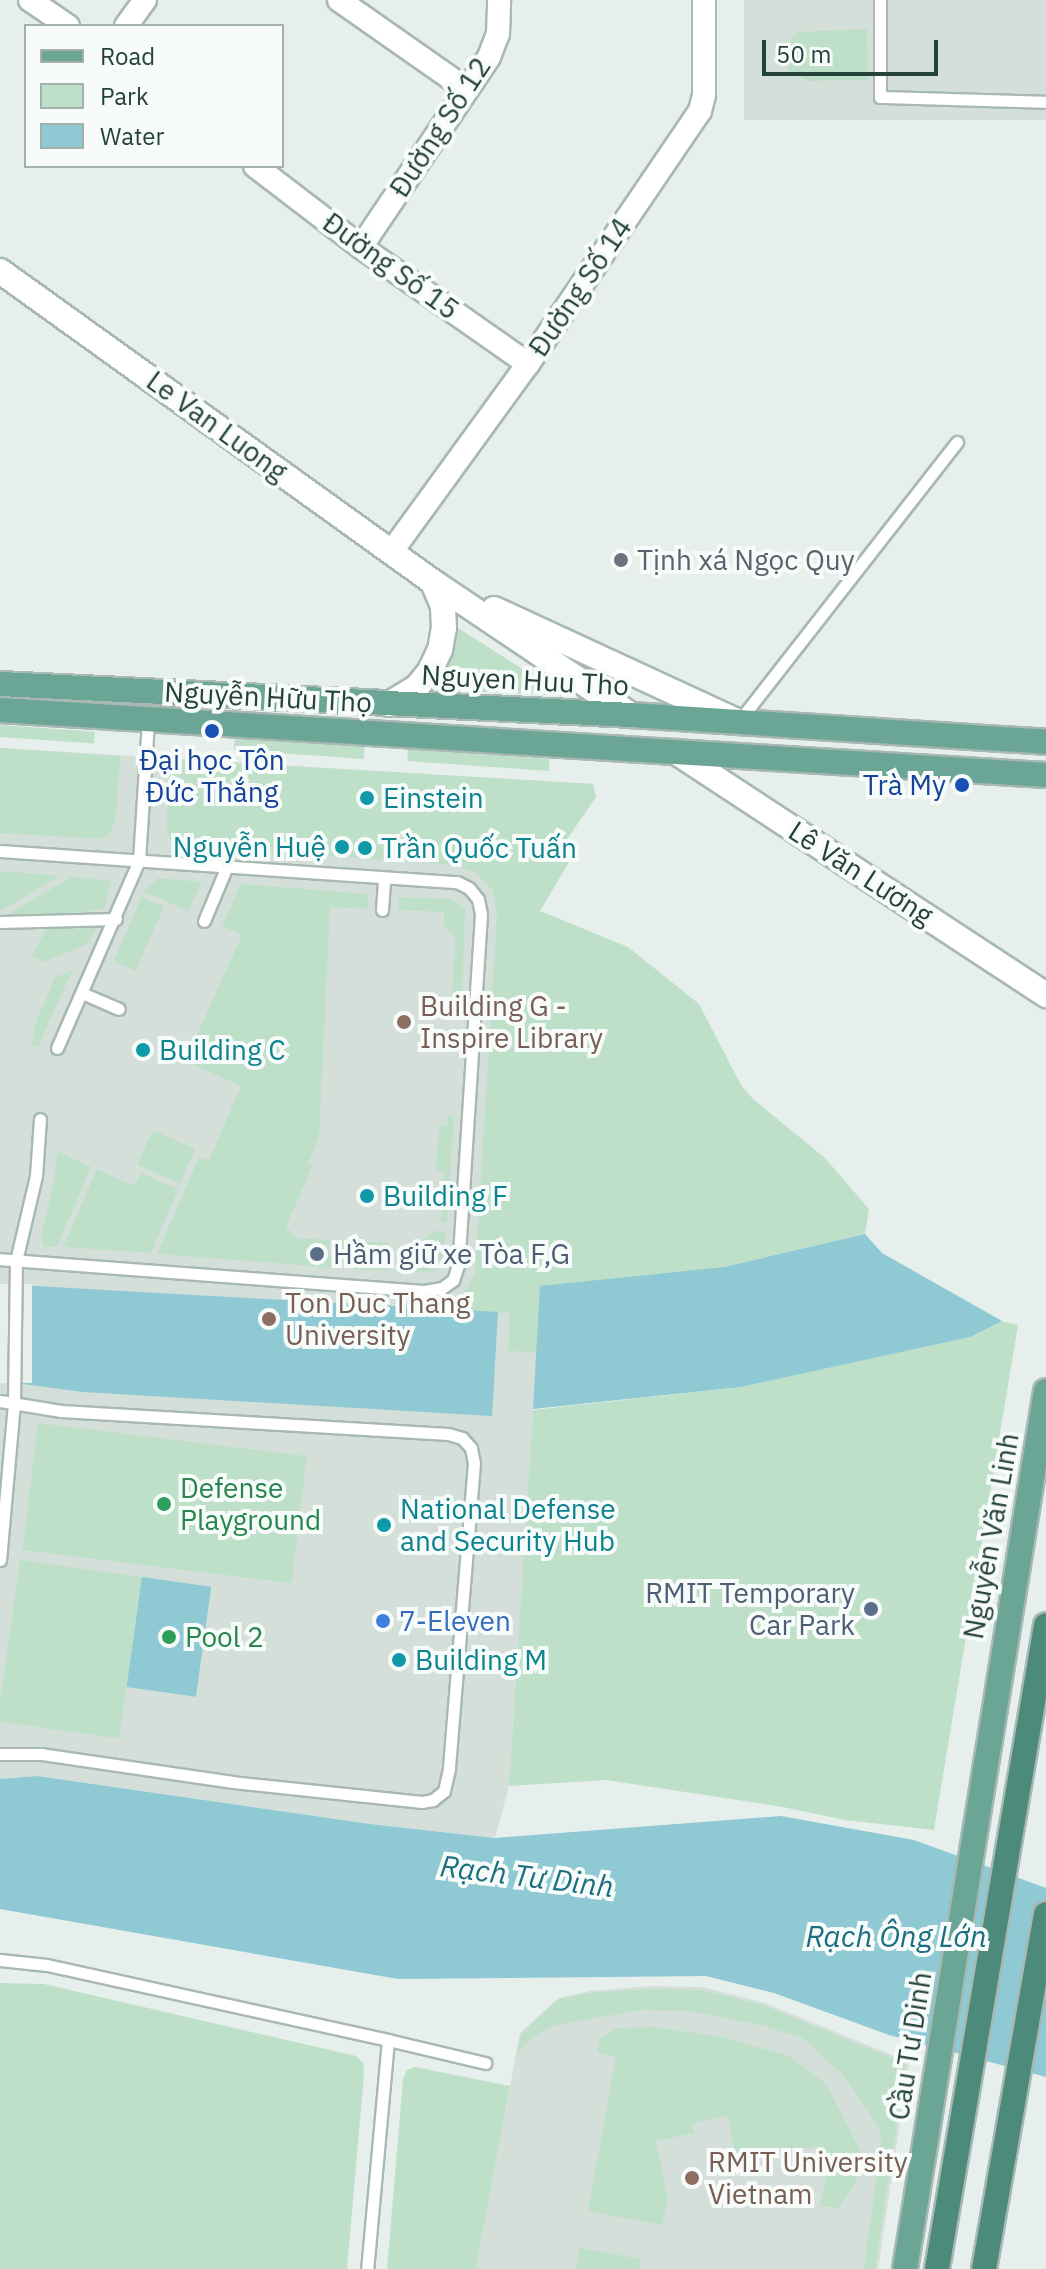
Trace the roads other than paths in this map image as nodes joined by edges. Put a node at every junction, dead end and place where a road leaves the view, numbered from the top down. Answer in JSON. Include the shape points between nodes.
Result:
{"nodes":[{"id":1,"x":30,"y":0,"type":"edge"},
{"id":2,"x":145,"y":0,"type":"edge"},
{"id":3,"x":339,"y":0,"type":"edge"},
{"id":4,"x":499,"y":0,"type":"edge"},
{"id":5,"x":704,"y":0,"type":"edge"},
{"id":6,"x":880,"y":0,"type":"edge"},
{"id":7,"x":65,"y":24,"type":"edge"},
{"id":8,"x":127,"y":24,"type":"edge"},
{"id":9,"x":466,"y":89,"type":"junction"},
{"id":10,"x":1046,"y":102,"type":"edge"},
{"id":11,"x":258,"y":168,"type":"edge"},
{"id":12,"x":361,"y":247,"type":"junction"},
{"id":13,"x":0,"y":271,"type":"edge"},
{"id":14,"x":528,"y":364,"type":"junction"},
{"id":15,"x":957,"y":442,"type":"dead end"},
{"id":16,"x":392,"y":551,"type":"junction"},
{"id":17,"x":433,"y":582,"type":"junction"},
{"id":18,"x":0,"y":684,"type":"edge"},
{"id":19,"x":389,"y":704,"type":"junction"},
{"id":20,"x":0,"y":710,"type":"edge"},
{"id":21,"x":631,"y":715,"type":"junction"},
{"id":22,"x":148,"y":720,"type":"junction"},
{"id":23,"x":739,"y":722,"type":"junction"},
{"id":24,"x":1046,"y":742,"type":"edge"},
{"id":25,"x":676,"y":752,"type":"junction"},
{"id":26,"x":1046,"y":775,"type":"edge"},
{"id":27,"x":0,"y":851,"type":"edge"},
{"id":28,"x":139,"y":860,"type":"junction"},
{"id":29,"x":227,"y":866,"type":"junction"},
{"id":30,"x":384,"y":878,"type":"junction"},
{"id":31,"x":382,"y":910,"type":"dead end"},
{"id":32,"x":116,"y":919,"type":"junction"},
{"id":33,"x":204,"y":921,"type":"dead end"},
{"id":34,"x":0,"y":922,"type":"edge"},
{"id":35,"x":82,"y":993,"type":"junction"},
{"id":36,"x":1046,"y":995,"type":"edge"},
{"id":37,"x":119,"y":1009,"type":"dead end"},
{"id":38,"x":57,"y":1048,"type":"dead end"},
{"id":39,"x":40,"y":1119,"type":"dead end"},
{"id":40,"x":0,"y":1259,"type":"edge"},
{"id":41,"x":16,"y":1261,"type":"junction"},
{"id":42,"x":1046,"y":1391,"type":"edge"},
{"id":43,"x":0,"y":1401,"type":"edge"},
{"id":44,"x":14,"y":1403,"type":"junction"},
{"id":45,"x":0,"y":1560,"type":"edge"},
{"id":46,"x":1046,"y":1625,"type":"edge"},
{"id":47,"x":996,"y":1690,"type":"joint"},
{"id":48,"x":0,"y":1754,"type":"edge"},
{"id":49,"x":1046,"y":1914,"type":"edge"},
{"id":50,"x":0,"y":1960,"type":"edge"},
{"id":51,"x":388,"y":2040,"type":"junction"},
{"id":52,"x":485,"y":2063,"type":"dead end"},
{"id":53,"x":367,"y":2269,"type":"edge"},
{"id":54,"x":905,"y":2269,"type":"edge"},
{"id":55,"x":937,"y":2269,"type":"edge"},
{"id":56,"x":984,"y":2269,"type":"edge"}],
"edges":[{"from":1,"to":7,"type":"street"},
{"from":2,"to":8,"type":"street"},
{"from":3,"to":9,"type":"street"},
{"from":4,"to":9,"type":"street","name":"Đường Số 12","via":[[498,34]]},
{"from":5,"to":14,"type":"street","name":"Đường Số 14","via":[[700,111]]},
{"from":6,"to":10,"type":"lane","via":[[880,97]]},
{"from":9,"to":12,"type":"street","name":"Đường Số 12"},
{"from":11,"to":12,"type":"street","name":"Đường Số 15"},
{"from":12,"to":14,"type":"street","name":"Đường Số 15"},
{"from":13,"to":16,"type":"street","name":"Le Van Luong"},
{"from":14,"to":16,"type":"street","name":"Đường Số 14"},
{"from":15,"to":23,"type":"lane"},
{"from":16,"to":17,"type":"street","name":"Le Van Luong"},
{"from":17,"to":19,"type":"street","via":[[443,606],[440,650],[417,687]]},
{"from":17,"to":21,"type":"street","name":"Le Van Luong"},
{"from":17,"to":23,"type":"street","name":"Le Van Luong"},
{"from":18,"to":19,"type":"main road","name":"Nguyen Huu Tho"},
{"from":19,"to":21,"type":"main road","name":"Nguyen Huu Tho"},
{"from":20,"to":22,"type":"main road","name":"Nguyễn Hữu Thọ"},
{"from":21,"to":23,"type":"main road","name":"Nguyen Huu Tho"},
{"from":22,"to":25,"type":"main road","name":"Nguyễn Hữu Thọ"},
{"from":22,"to":28,"type":"lane"},
{"from":23,"to":24,"type":"main road","name":"Nguyen Huu Tho"},
{"from":25,"to":26,"type":"main road"},
{"from":25,"to":36,"type":"street","name":"Lê Văn Lương"},
{"from":27,"to":28,"type":"lane"},
{"from":28,"to":29,"type":"lane"},
{"from":28,"to":32,"type":"lane"},
{"from":29,"to":30,"type":"lane"},
{"from":29,"to":33,"type":"lane"},
{"from":30,"to":31,"type":"lane"},
{"from":30,"to":41,"type":"lane","via":[[457,882],[478,899],[481,914],[453,1280],[424,1291]]},
{"from":32,"to":34,"type":"lane"},
{"from":32,"to":35,"type":"lane"},
{"from":35,"to":37,"type":"lane"},
{"from":35,"to":38,"type":"lane"},
{"from":39,"to":41,"type":"lane","via":[[36,1176]]},
{"from":40,"to":41,"type":"lane"},
{"from":41,"to":44,"type":"lane"},
{"from":42,"to":47,"type":"main road","name":"Nguyễn Văn Linh"},
{"from":43,"to":44,"type":"lane"},
{"from":44,"to":45,"type":"lane"},
{"from":44,"to":48,"type":"lane","via":[[61,1411],[448,1434],[471,1448],[474,1463],[449,1769],[444,1791],[433,1800],[233,1782],[42,1754]]},
{"from":46,"to":55,"type":"highway"},
{"from":47,"to":54,"type":"main road","name":"Cầu Tư Dinh"},
{"from":49,"to":56,"type":"highway"},
{"from":50,"to":51,"type":"lane","via":[[47,1965]]},
{"from":51,"to":52,"type":"lane"},
{"from":51,"to":53,"type":"lane"}]}
